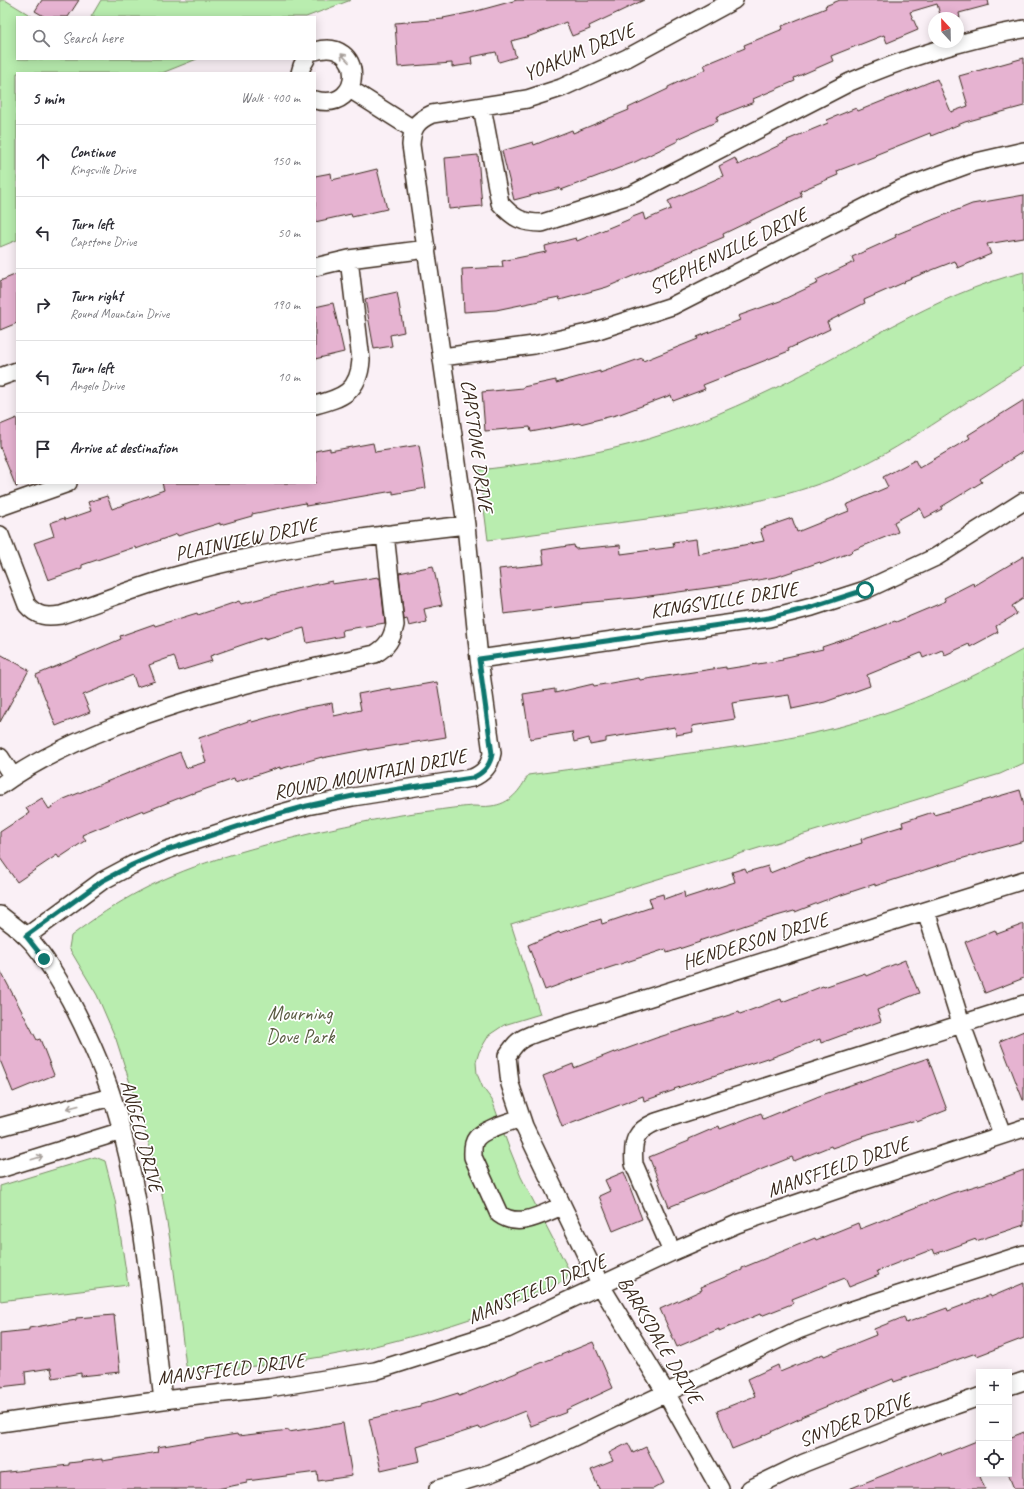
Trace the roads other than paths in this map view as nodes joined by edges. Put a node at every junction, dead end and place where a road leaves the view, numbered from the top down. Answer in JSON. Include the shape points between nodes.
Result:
{"nodes":[{"id":1,"x":732,"y":0,"type":"edge"},
{"id":2,"x":1024,"y":29,"type":"edge"},
{"id":3,"x":316,"y":52,"type":"edge"},
{"id":4,"x":305,"y":60,"type":"edge"},
{"id":5,"x":300,"y":72,"type":"edge"},
{"id":6,"x":350,"y":89,"type":"junction"},
{"id":7,"x":316,"y":100,"type":"edge"},
{"id":8,"x":482,"y":107,"type":"junction"},
{"id":9,"x":413,"y":129,"type":"junction"},
{"id":10,"x":1024,"y":151,"type":"edge"},
{"id":11,"x":427,"y":249,"type":"junction"},
{"id":12,"x":349,"y":259,"type":"junction"},
{"id":13,"x":316,"y":267,"type":"edge"},
{"id":14,"x":442,"y":357,"type":"junction"},
{"id":15,"x":16,"y":371,"type":"edge"},
{"id":16,"x":0,"y":377,"type":"edge"},
{"id":17,"x":316,"y":405,"type":"edge"},
{"id":18,"x":65,"y":484,"type":"edge"},
{"id":19,"x":1024,"y":501,"type":"edge"},
{"id":20,"x":0,"y":507,"type":"edge"},
{"id":21,"x":466,"y":525,"type":"junction"},
{"id":22,"x":385,"y":534,"type":"junction"},
{"id":23,"x":0,"y":535,"type":"edge"},
{"id":24,"x":479,"y":659,"type":"junction"},
{"id":25,"x":0,"y":757,"type":"edge"},
{"id":26,"x":486,"y":769,"type":"joint"},
{"id":27,"x":6,"y":782,"type":"edge"},
{"id":28,"x":1024,"y":880,"type":"edge"},
{"id":29,"x":926,"y":911,"type":"junction"},
{"id":30,"x":0,"y":915,"type":"edge"},
{"id":31,"x":26,"y":936,"type":"junction"},
{"id":32,"x":1024,"y":1004,"type":"edge"},
{"id":33,"x":961,"y":1023,"type":"junction"},
{"id":34,"x":507,"y":1056,"type":"joint"},
{"id":35,"x":111,"y":1097,"type":"junction"},
{"id":36,"x":521,"y":1118,"type":"junction"},
{"id":37,"x":0,"y":1127,"type":"edge"},
{"id":38,"x":1024,"y":1128,"type":"edge"},
{"id":39,"x":122,"y":1131,"type":"junction"},
{"id":40,"x":1002,"y":1134,"type":"junction"},
{"id":41,"x":0,"y":1169,"type":"edge"},
{"id":42,"x":562,"y":1206,"type":"junction"},
{"id":43,"x":672,"y":1252,"type":"junction"},
{"id":44,"x":1024,"y":1254,"type":"edge"},
{"id":45,"x":601,"y":1286,"type":"junction"},
{"id":46,"x":666,"y":1393,"type":"junction"},
{"id":47,"x":976,"y":1398,"type":"edge"},
{"id":48,"x":163,"y":1400,"type":"junction"},
{"id":49,"x":0,"y":1422,"type":"edge"},
{"id":50,"x":438,"y":1489,"type":"edge"},
{"id":51,"x":720,"y":1489,"type":"edge"},
{"id":52,"x":750,"y":1489,"type":"edge"}],
"edges":[{"from":1,"to":8,"type":"street","name":"YOAKUM DRIVE","via":[[627,58],[562,88],[527,99]]},
{"from":2,"to":8,"type":"street","via":[[926,52],[885,66],[634,194],[542,223],[527,223],[508,212],[500,203]]},
{"from":6,"to":3,"type":"street","one_way":true,"via":[[353,70],[349,61],[334,50]]},
{"from":4,"to":5,"type":"street"},
{"from":6,"to":7,"type":"street","via":[[334,101]]},
{"from":6,"to":9,"type":"street"},
{"from":8,"to":9,"type":"street","name":"YOAKUM DRIVE","via":[[432,114]]},
{"from":9,"to":11,"type":"street","name":"CAPSTONE DRIVE","via":[[411,145]]},
{"from":10,"to":14,"type":"street","name":"STEPHENVILLE DRIVE","via":[[972,163],[901,189],[672,306],[592,332],[541,344]]},
{"from":11,"to":12,"type":"street"},
{"from":11,"to":14,"type":"street","name":"CAPSTONE DRIVE"},
{"from":12,"to":13,"type":"street"},
{"from":12,"to":17,"type":"street","via":[[361,360],[360,371],[348,393]]},
{"from":14,"to":21,"type":"street","name":"CAPSTONE DRIVE"},
{"from":15,"to":16,"type":"street"},
{"from":18,"to":20,"type":"street"},
{"from":19,"to":24,"type":"street","name":"KINGSVILLE DRIVE","via":[[936,557],[865,590],[812,607],[769,618]]},
{"from":21,"to":22,"type":"street","name":"PLAINVIEW DRIVE"},
{"from":21,"to":24,"type":"street","name":"CAPSTONE DRIVE"},
{"from":22,"to":23,"type":"street","name":"PLAINVIEW DRIVE","via":[[244,559],[179,575],[51,617],[40,616],[27,605]]},
{"from":22,"to":27,"type":"street","via":[[395,625],[389,644],[382,650],[375,654],[290,672],[174,705],[91,736],[57,752]]},
{"from":24,"to":26,"type":"street","name":"CAPSTONE DRIVE","via":[[492,754]]},
{"from":25,"to":27,"type":"street"},
{"from":26,"to":31,"type":"street","name":"ROUND MOUNTAIN DRIVE","via":[[472,778],[353,796],[307,806],[164,851],[102,881]]},
{"from":28,"to":29,"type":"street","name":"HENDERSON DRIVE"},
{"from":29,"to":33,"type":"street"},
{"from":29,"to":34,"type":"street","name":"HENDERSON DRIVE","via":[[536,1033],[515,1044]]},
{"from":30,"to":31,"type":"street","name":"ANGELO DRIVE"},
{"from":31,"to":35,"type":"street","name":"ANGELO DRIVE","via":[[63,988],[80,1019]]},
{"from":32,"to":33,"type":"street"},
{"from":33,"to":40,"type":"street"},
{"from":33,"to":43,"type":"street","via":[[645,1127],[639,1132],[636,1141],[634,1164]]},
{"from":34,"to":36,"type":"street","name":"BARKSDALE DRIVE","via":[[510,1084]]},
{"from":35,"to":37,"type":"street","one_way":true},
{"from":35,"to":39,"type":"street","name":"ANGELO DRIVE"},
{"from":36,"to":42,"type":"street","name":"BARKSDALE DRIVE"},
{"from":36,"to":42,"type":"street","via":[[484,1132],[476,1139],[473,1148],[473,1157],[499,1214],[514,1221],[529,1219]]},
{"from":38,"to":40,"type":"street","name":"MANSFIELD DRIVE"},
{"from":41,"to":39,"type":"street","one_way":true},
{"from":39,"to":48,"type":"street","name":"ANGELO DRIVE","via":[[138,1211]]},
{"from":40,"to":43,"type":"street","name":"MANSFIELD DRIVE","via":[[737,1224]]},
{"from":42,"to":45,"type":"street","name":"BARKSDALE DRIVE"},
{"from":43,"to":45,"type":"street","name":"MANSFIELD DRIVE"},
{"from":44,"to":46,"type":"street","via":[[798,1330]]},
{"from":45,"to":46,"type":"street","name":"BARKSDALE DRIVE"},
{"from":45,"to":48,"type":"street","name":"MANSFIELD DRIVE","via":[[507,1329],[375,1371],[269,1388]]},
{"from":46,"to":50,"type":"street","via":[[538,1454],[491,1473]]},
{"from":46,"to":51,"type":"street","name":"BARKSDALE DRIVE"},
{"from":47,"to":52,"type":"street","name":"SNYDER DRIVE","via":[[804,1463]]},
{"from":48,"to":49,"type":"street","name":"MANSFIELD DRIVE"}]}
